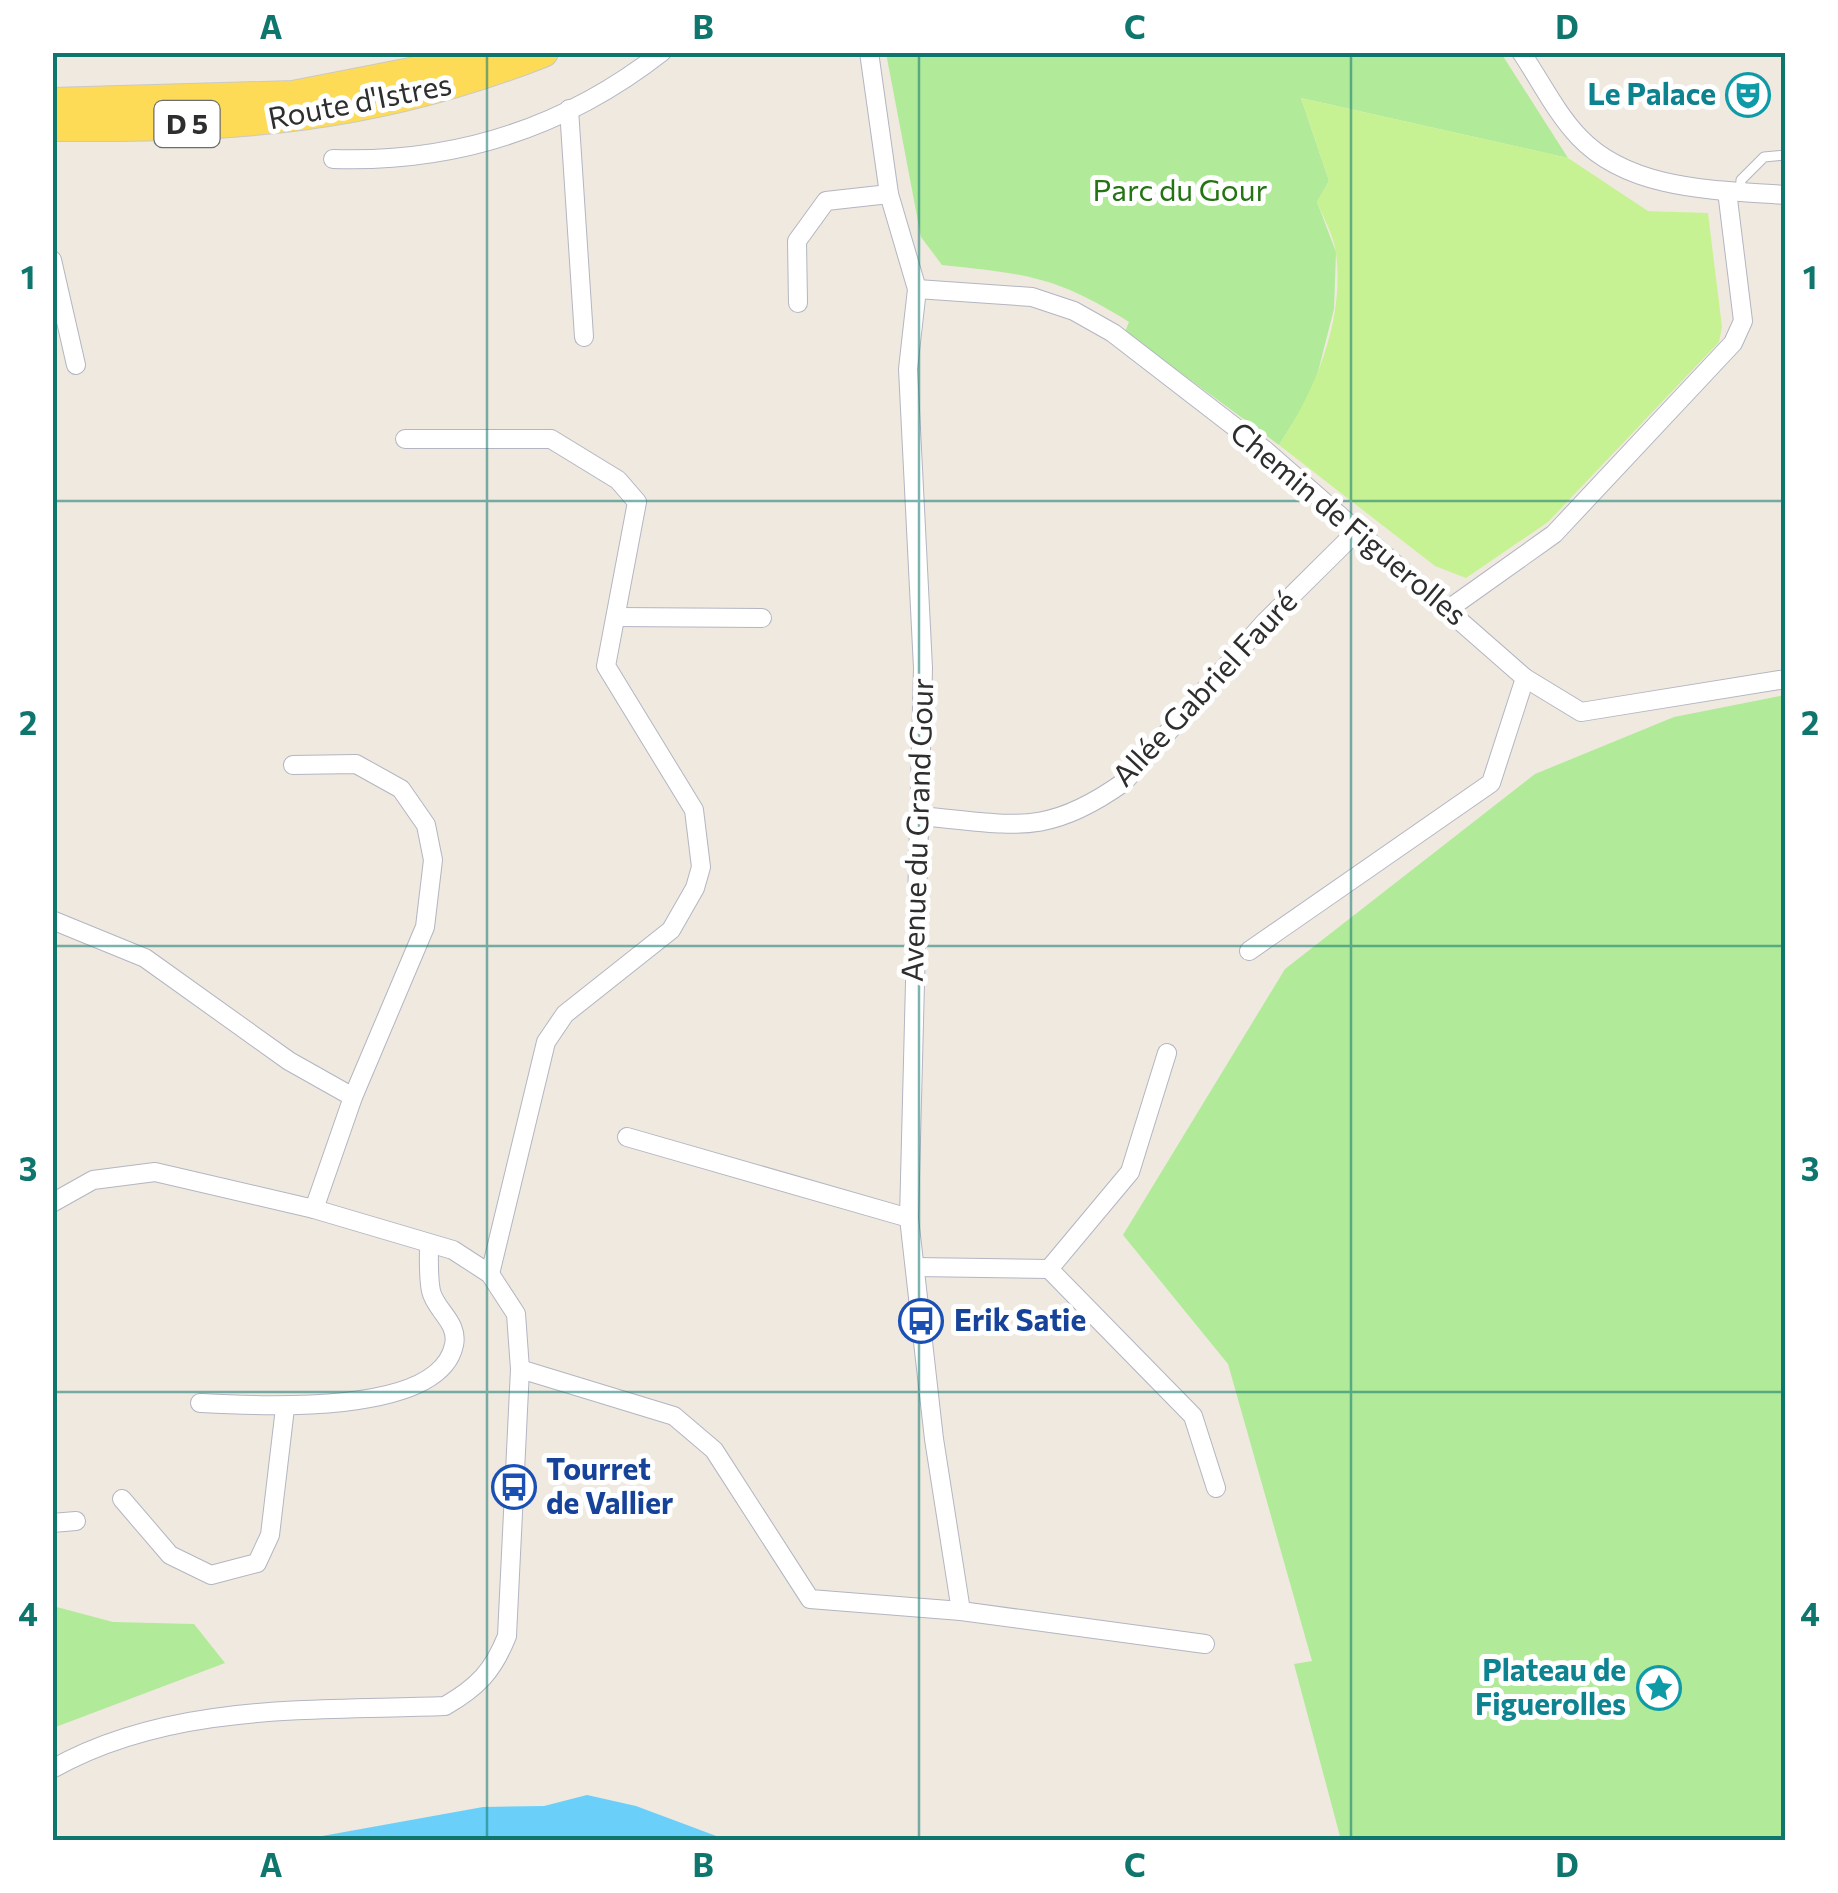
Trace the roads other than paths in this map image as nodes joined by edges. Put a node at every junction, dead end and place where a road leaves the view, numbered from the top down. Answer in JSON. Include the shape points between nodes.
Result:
{"nodes":[{"id":1,"x":475,"y":52,"type":"edge"},
{"id":2,"x":543,"y":52,"type":"edge"},
{"id":3,"x":662,"y":52,"type":"edge"},
{"id":4,"x":869,"y":52,"type":"edge"},
{"id":5,"x":1521,"y":52,"type":"edge"},
{"id":6,"x":52,"y":103,"type":"edge"},
{"id":7,"x":569,"y":109,"type":"junction"},
{"id":8,"x":52,"y":126,"type":"edge"},
{"id":9,"x":1786,"y":154,"type":"edge"},
{"id":10,"x":333,"y":159,"type":"dead end"},
{"id":11,"x":1733,"y":191,"type":"junction"},
{"id":12,"x":889,"y":194,"type":"junction"},
{"id":13,"x":1786,"y":196,"type":"edge"},
{"id":14,"x":52,"y":260,"type":"edge"},
{"id":15,"x":917,"y":288,"type":"junction"},
{"id":16,"x":798,"y":303,"type":"dead end"},
{"id":17,"x":584,"y":337,"type":"dead end"},
{"id":18,"x":76,"y":364,"type":"dead end"},
{"id":19,"x":405,"y":439,"type":"dead end"},
{"id":20,"x":1359,"y":529,"type":"junction"},
{"id":21,"x":1450,"y":608,"type":"junction"},
{"id":22,"x":616,"y":617,"type":"junction"},
{"id":23,"x":762,"y":618,"type":"dead end"},
{"id":24,"x":1525,"y":678,"type":"junction"},
{"id":25,"x":1786,"y":679,"type":"edge"},
{"id":26,"x":293,"y":766,"type":"dead end"},
{"id":27,"x":917,"y":816,"type":"junction"},
{"id":28,"x":52,"y":920,"type":"edge"},
{"id":29,"x":1249,"y":951,"type":"dead end"},
{"id":30,"x":1167,"y":1053,"type":"dead end"},
{"id":31,"x":354,"y":1097,"type":"junction"},
{"id":32,"x":627,"y":1137,"type":"dead end"},
{"id":33,"x":52,"y":1203,"type":"edge"},
{"id":34,"x":314,"y":1209,"type":"junction"},
{"id":35,"x":909,"y":1218,"type":"junction"},
{"id":36,"x":429,"y":1245,"type":"junction"},
{"id":37,"x":914,"y":1267,"type":"junction"},
{"id":38,"x":1049,"y":1269,"type":"junction"},
{"id":39,"x":490,"y":1274,"type":"junction"},
{"id":40,"x":520,"y":1369,"type":"junction"},
{"id":41,"x":200,"y":1403,"type":"dead end"},
{"id":42,"x":285,"y":1408,"type":"junction"},
{"id":43,"x":1216,"y":1488,"type":"dead end"},
{"id":44,"x":122,"y":1499,"type":"dead end"},
{"id":45,"x":76,"y":1522,"type":"dead end"},
{"id":46,"x":52,"y":1523,"type":"edge"},
{"id":47,"x":960,"y":1611,"type":"junction"},
{"id":48,"x":1204,"y":1644,"type":"dead end"},
{"id":49,"x":52,"y":1769,"type":"edge"}],
"edges":[{"from":1,"to":6,"type":"main road","name":"Route d'Istres","number":"D 5","via":[[416,72],[293,96]]},
{"from":2,"to":8,"type":"main road","name":"Route d'Istres","number":"D 5","via":[[466,82],[322,116]]},
{"from":3,"to":7,"type":"street"},
{"from":4,"to":12,"type":"street","name":"Avenue du Grand Gour"},
{"from":5,"to":11,"type":"street","via":[[1579,137],[1609,160],[1643,176]]},
{"from":7,"to":10,"type":"street","via":[[502,139],[428,158]]},
{"from":7,"to":17,"type":"street"},
{"from":9,"to":11,"type":"lane","via":[[1764,157]]},
{"from":11,"to":13,"type":"street"},
{"from":11,"to":21,"type":"street","via":[[1743,321],[1733,343],[1554,534]]},
{"from":12,"to":15,"type":"street","name":"Avenue du Grand Gour"},
{"from":12,"to":16,"type":"street","via":[[826,201],[797,242]]},
{"from":14,"to":18,"type":"street"},
{"from":15,"to":20,"type":"street","name":"Chemin de Figuerolles","via":[[1032,296],[1074,311],[1113,333]]},
{"from":15,"to":27,"type":"street","name":"Avenue du Grand Gour","via":[[908,369],[923,668]]},
{"from":19,"to":22,"type":"street","via":[[550,439],[618,480],[637,502]]},
{"from":20,"to":21,"type":"street","name":"Chemin de Figuerolles"},
{"from":20,"to":27,"type":"street","name":"Allée Gabriel Fauré","via":[[1124,782],[1096,802],[1034,826]]},
{"from":21,"to":24,"type":"street","name":"Chemin de Figuerolles"},
{"from":22,"to":23,"type":"street"},
{"from":22,"to":39,"type":"street","via":[[606,666],[694,810],[701,866],[671,930],[565,1014],[546,1042]]},
{"from":24,"to":25,"type":"street","name":"Chemin de Figuerolles","via":[[1581,712]]},
{"from":24,"to":29,"type":"street","via":[[1491,783]]},
{"from":26,"to":31,"type":"street","via":[[356,764],[402,789],[426,825],[434,860],[425,927]]},
{"from":27,"to":35,"type":"street","name":"Avenue du Grand Gour"},
{"from":28,"to":31,"type":"street","via":[[145,958],[289,1061]]},
{"from":30,"to":38,"type":"street","via":[[1130,1172]]},
{"from":31,"to":34,"type":"street"},
{"from":32,"to":35,"type":"street"},
{"from":33,"to":34,"type":"street","via":[[93,1180],[155,1172]]},
{"from":34,"to":36,"type":"street"},
{"from":35,"to":37,"type":"street","name":"Avenue du Grand Gour"},
{"from":36,"to":39,"type":"street","via":[[453,1250]]},
{"from":36,"to":42,"type":"street","via":[[431,1293],[454,1330],[446,1363],[430,1378],[380,1396]]},
{"from":37,"to":38,"type":"street"},
{"from":37,"to":47,"type":"street","name":"Avenue du Grand Gour"},
{"from":38,"to":43,"type":"street","via":[[1193,1416]]},
{"from":39,"to":40,"type":"street","via":[[516,1314]]},
{"from":40,"to":47,"type":"street","via":[[674,1416],[714,1450],[810,1599]]},
{"from":40,"to":49,"type":"street","via":[[507,1636],[492,1671],[469,1692],[445,1706],[245,1713],[156,1726]]},
{"from":41,"to":42,"type":"street"},
{"from":42,"to":44,"type":"street","via":[[270,1535],[257,1562],[210,1575],[170,1555]]},
{"from":45,"to":46,"type":"street"},
{"from":47,"to":48,"type":"street"}]}
